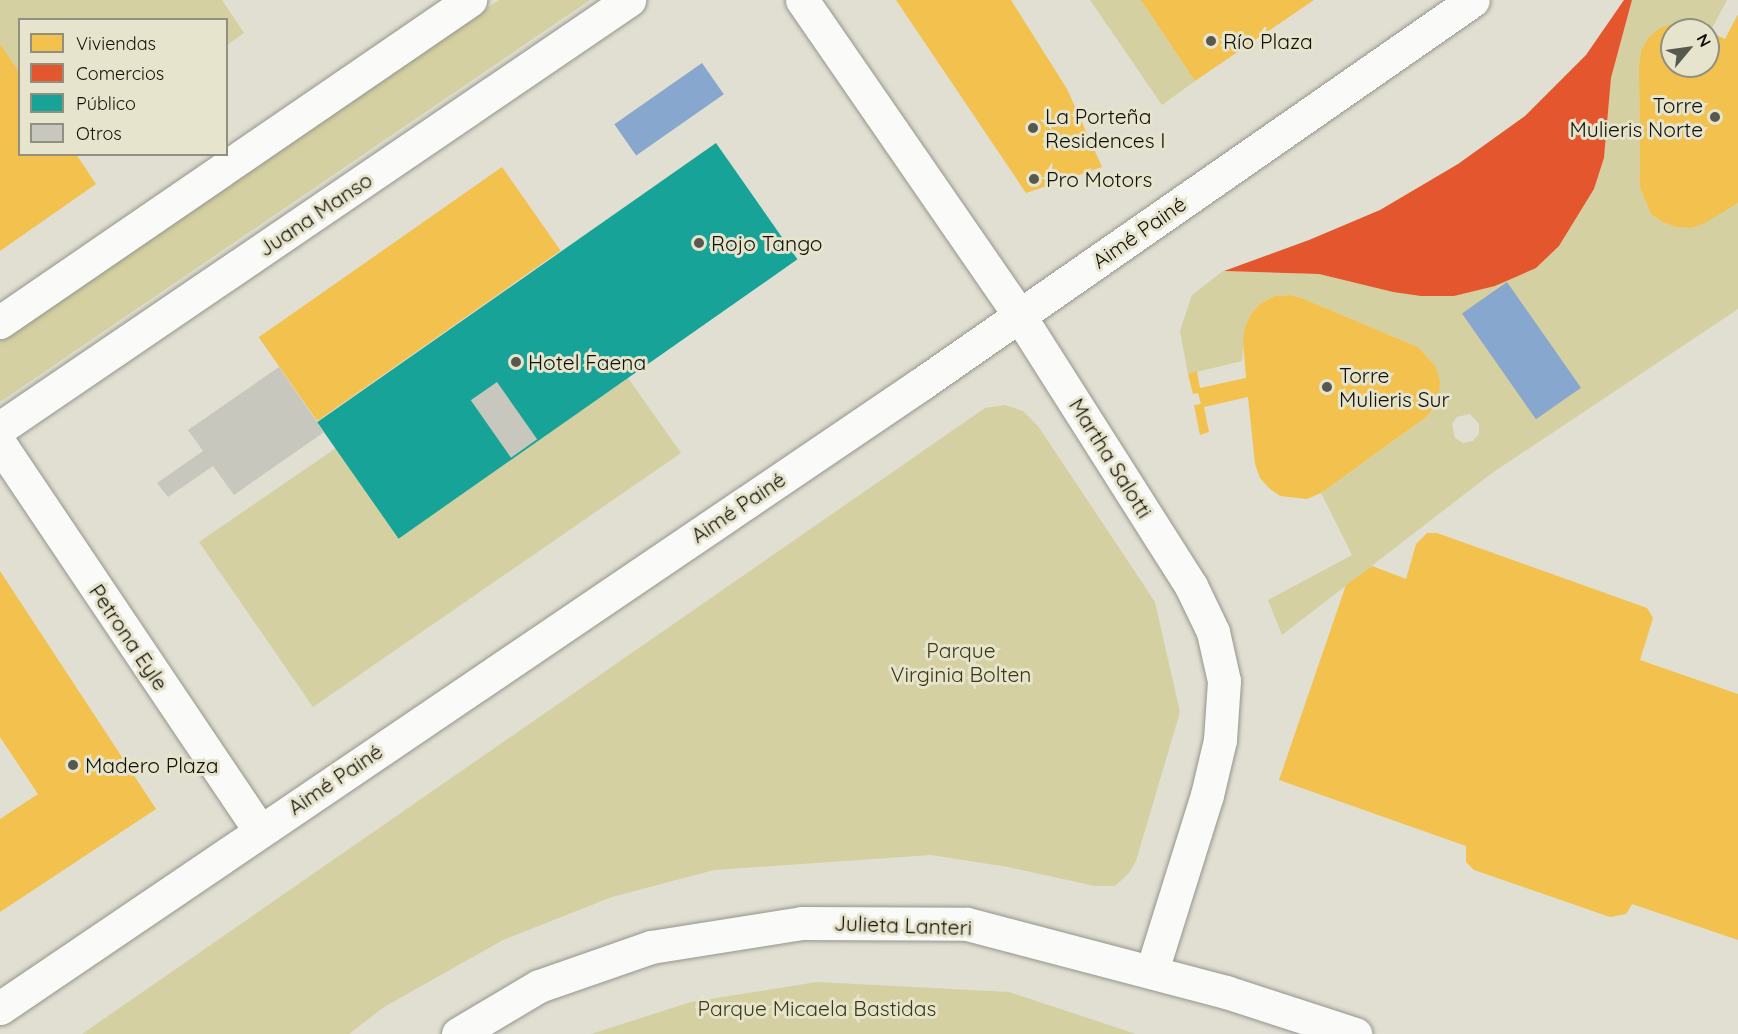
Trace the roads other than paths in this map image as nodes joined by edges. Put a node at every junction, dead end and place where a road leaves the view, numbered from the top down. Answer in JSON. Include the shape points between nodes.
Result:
{"nodes":[{"id":1,"x":470,"y":0,"type":"edge"},
{"id":2,"x":629,"y":0,"type":"edge"},
{"id":3,"x":802,"y":0,"type":"edge"},
{"id":4,"x":1473,"y":0,"type":"edge"},
{"id":5,"x":1019,"y":315,"type":"junction"},
{"id":6,"x":0,"y":322,"type":"edge"},
{"id":7,"x":0,"y":428,"type":"edge"},
{"id":8,"x":0,"y":444,"type":"edge"},
{"id":9,"x":259,"y":830,"type":"junction"},
{"id":10,"x":1152,"y":971,"type":"junction"},
{"id":11,"x":0,"y":1008,"type":"edge"},
{"id":12,"x":458,"y":1034,"type":"edge"},
{"id":13,"x":1354,"y":1034,"type":"edge"}],
"edges":[{"from":1,"to":6,"type":"street"},
{"from":2,"to":7,"type":"street","name":"Juana Manso"},
{"from":3,"to":5,"type":"street","name":"Martha Salotti"},
{"from":4,"to":5,"type":"street","name":"Aimé Painé"},
{"from":5,"to":9,"type":"street","name":"Aimé Painé"},
{"from":5,"to":10,"type":"street","name":"Martha Salotti","via":[[1191,586],[1221,659],[1224,710],[1220,740],[1207,795]]},
{"from":8,"to":9,"type":"street","name":"Petrona Eyle"},
{"from":9,"to":11,"type":"street","name":"Aimé Painé"},
{"from":10,"to":12,"type":"street","name":"Julieta Lanteri","via":[[967,924],[802,923],[651,947],[539,986]]},
{"from":10,"to":13,"type":"street","name":"Julieta Lanteri"}]}
